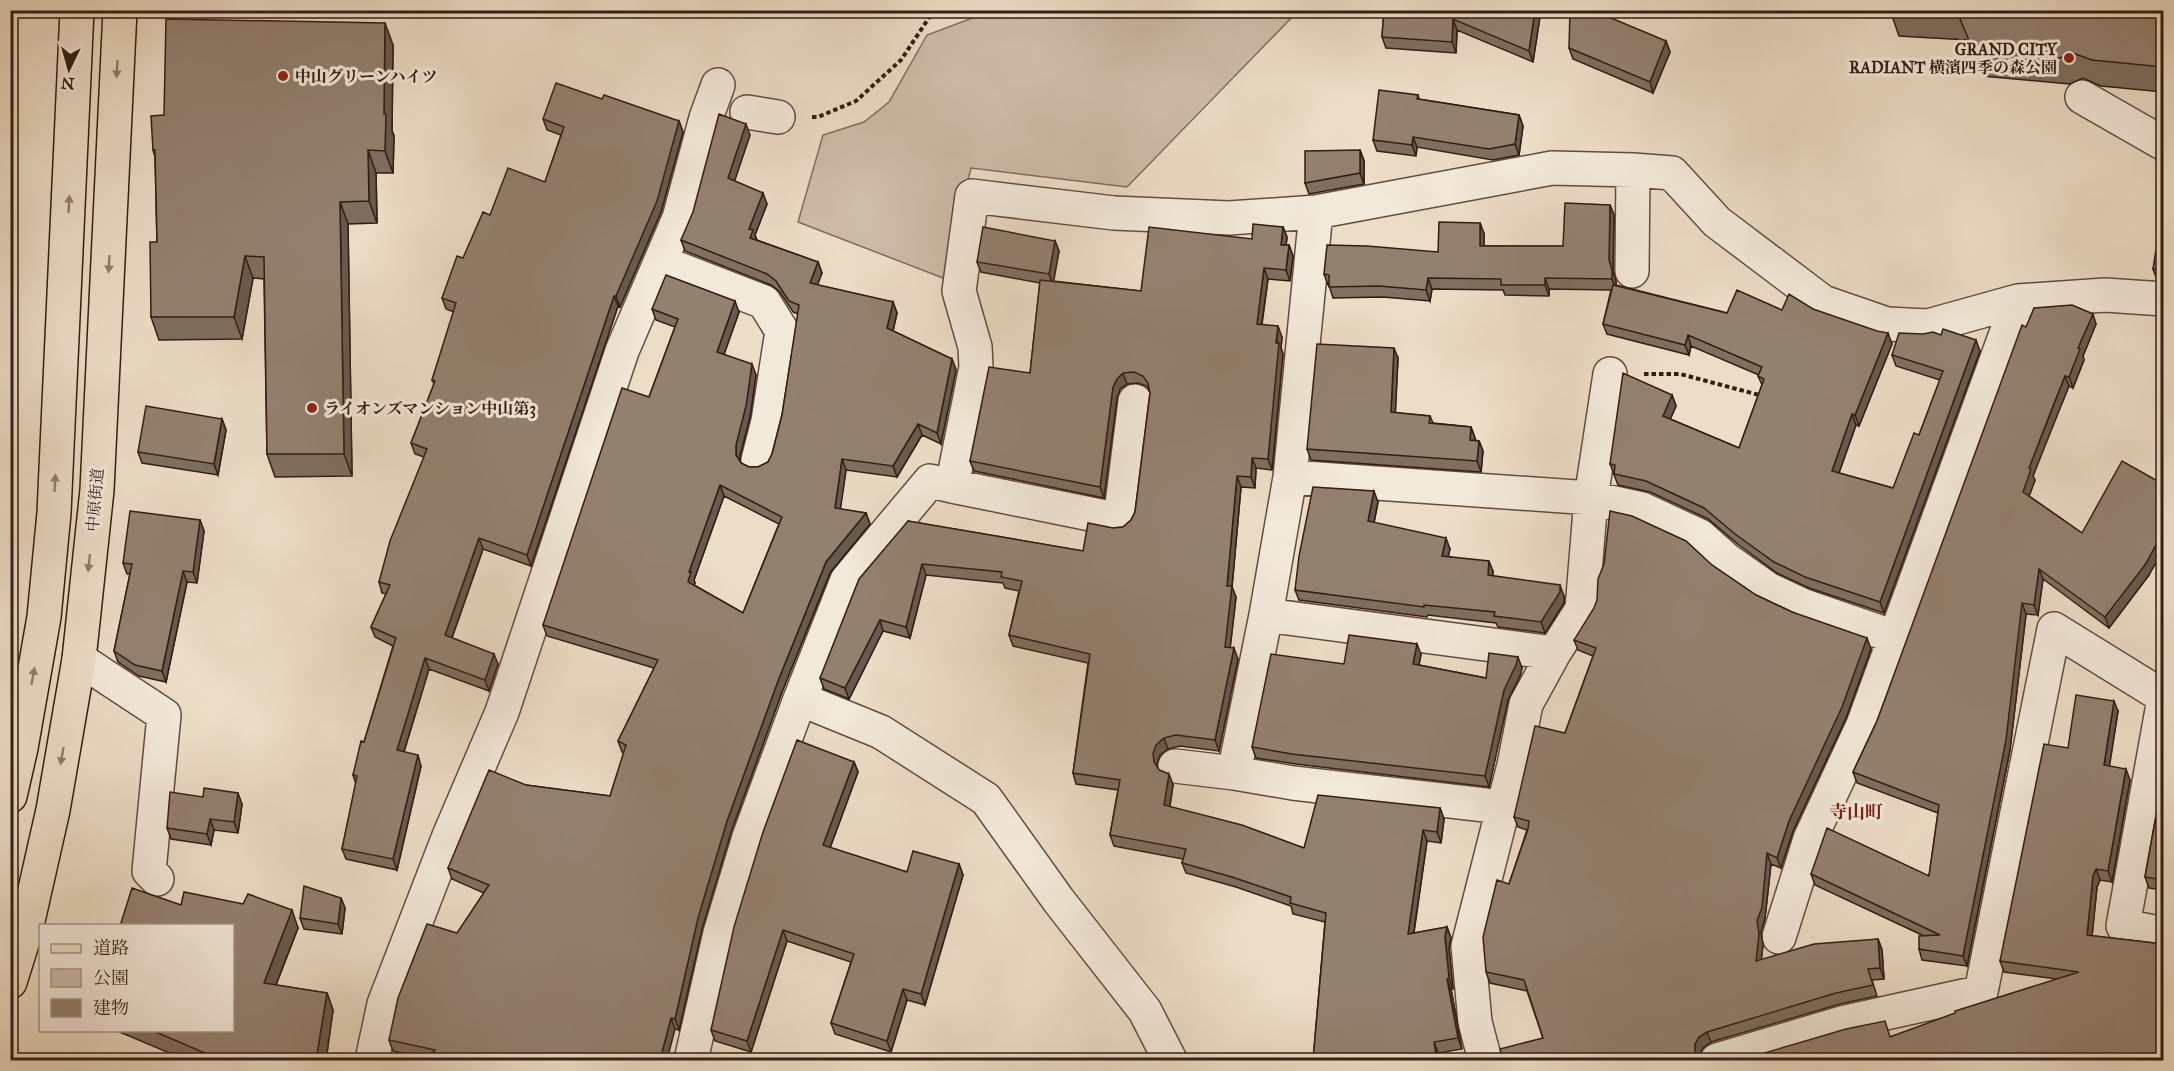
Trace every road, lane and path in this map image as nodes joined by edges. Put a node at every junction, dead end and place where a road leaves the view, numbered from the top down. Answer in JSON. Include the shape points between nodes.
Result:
{"nodes":[{"id":1,"x":77,"y":10,"type":"edge"},
{"id":2,"x":120,"y":10,"type":"edge"},
{"id":3,"x":934,"y":10,"type":"edge"},
{"id":4,"x":2082,"y":97,"type":"edge"},
{"id":5,"x":739,"y":105,"type":"joint"},
{"id":6,"x":2163,"y":144,"type":"edge"},
{"id":7,"x":1633,"y":170,"type":"junction"},
{"id":8,"x":1316,"y":212,"type":"junction"},
{"id":9,"x":661,"y":262,"type":"junction"},
{"id":10,"x":1632,"y":271,"type":"dead end"},
{"id":11,"x":2163,"y":299,"type":"edge"},
{"id":12,"x":2018,"y":301,"type":"junction"},
{"id":13,"x":1610,"y":374,"type":"joint"},
{"id":14,"x":1773,"y":400,"type":"edge"},
{"id":15,"x":1134,"y":401,"type":"dead end"},
{"id":16,"x":758,"y":460,"type":"dead end"},
{"id":17,"x":1290,"y":477,"type":"junction"},
{"id":18,"x":952,"y":486,"type":"junction"},
{"id":19,"x":1591,"y":498,"type":"junction"},
{"id":20,"x":1266,"y":615,"type":"junction"},
{"id":21,"x":1895,"y":638,"type":"junction"},
{"id":22,"x":1554,"y":653,"type":"junction"},
{"id":23,"x":79,"y":659,"type":"junction"},
{"id":24,"x":2163,"y":698,"type":"edge"},
{"id":25,"x":800,"y":699,"type":"junction"},
{"id":26,"x":1175,"y":766,"type":"dead end"},
{"id":27,"x":1234,"y":773,"type":"junction"},
{"id":28,"x":10,"y":796,"type":"edge"},
{"id":29,"x":1503,"y":807,"type":"junction"},
{"id":30,"x":157,"y":879,"type":"dead end"},
{"id":31,"x":2163,"y":934,"type":"edge"},
{"id":32,"x":1779,"y":937,"type":"dead end"},
{"id":33,"x":10,"y":982,"type":"edge"},
{"id":34,"x":372,"y":1060,"type":"edge"},
{"id":35,"x":691,"y":1060,"type":"edge"},
{"id":36,"x":1170,"y":1060,"type":"edge"},
{"id":37,"x":1485,"y":1060,"type":"edge"},
{"id":38,"x":1718,"y":1060,"type":"edge"}],
"edges":[{"from":28,"to":1,"type":"main road","one_way":true,"via":[[44,616],[54,513]]},
{"from":2,"to":23,"type":"main road","name":"中原街道","one_way":true,"via":[[97,490]]},
{"from":3,"to":5,"type":"path","via":[[901,60],[856,101],[818,117]]},
{"from":4,"to":6,"type":"street"},
{"from":5,"to":9,"type":"street","via":[[679,218]]},
{"from":7,"to":8,"type":"street","via":[[1552,168]]},
{"from":7,"to":10,"type":"street"},
{"from":7,"to":12,"type":"street","via":[[1672,173],[1716,222],[1823,302],[1887,324],[1928,326]]},
{"from":8,"to":17,"type":"street"},
{"from":8,"to":18,"type":"street","via":[[1229,218],[1125,213],[972,196],[959,291],[975,347],[976,367]]},
{"from":9,"to":16,"type":"street","via":[[764,302],[782,331]]},
{"from":9,"to":34,"type":"street","via":[[622,351],[501,712],[384,1004]]},
{"from":11,"to":12,"type":"street","via":[[2105,295]]},
{"from":12,"to":21,"type":"street"},
{"from":13,"to":14,"type":"path","via":[[1680,374]]},
{"from":13,"to":19,"type":"street"},
{"from":15,"to":18,"type":"street","via":[[1120,520]]},
{"from":17,"to":19,"type":"street"},
{"from":17,"to":20,"type":"street"},
{"from":18,"to":25,"type":"street","via":[[930,481],[847,580]]},
{"from":19,"to":21,"type":"street","via":[[1642,509],[1673,522],[1700,536],[1768,589]]},
{"from":19,"to":22,"type":"street","via":[[1582,609]]},
{"from":20,"to":22,"type":"street"},
{"from":20,"to":27,"type":"street"},
{"from":21,"to":32,"type":"street","via":[[1863,725],[1810,839]]},
{"from":22,"to":29,"type":"street","via":[[1526,704]]},
{"from":23,"to":30,"type":"street","via":[[164,715],[149,871]]},
{"from":23,"to":33,"type":"main road","name":"中原街道","one_way":true,"via":[[53,810]]},
{"from":24,"to":31,"type":"street","via":[[2123,926]]},
{"from":24,"to":38,"type":"street","via":[[2054,629],[1981,992],[1845,1022]]},
{"from":25,"to":35,"type":"street","via":[[749,837],[720,933]]},
{"from":25,"to":36,"type":"street","via":[[881,732],[986,799],[1145,1011]]},
{"from":26,"to":27,"type":"street"},
{"from":27,"to":29,"type":"street"},
{"from":29,"to":37,"type":"street","via":[[1468,946],[1475,1023]]}]}
